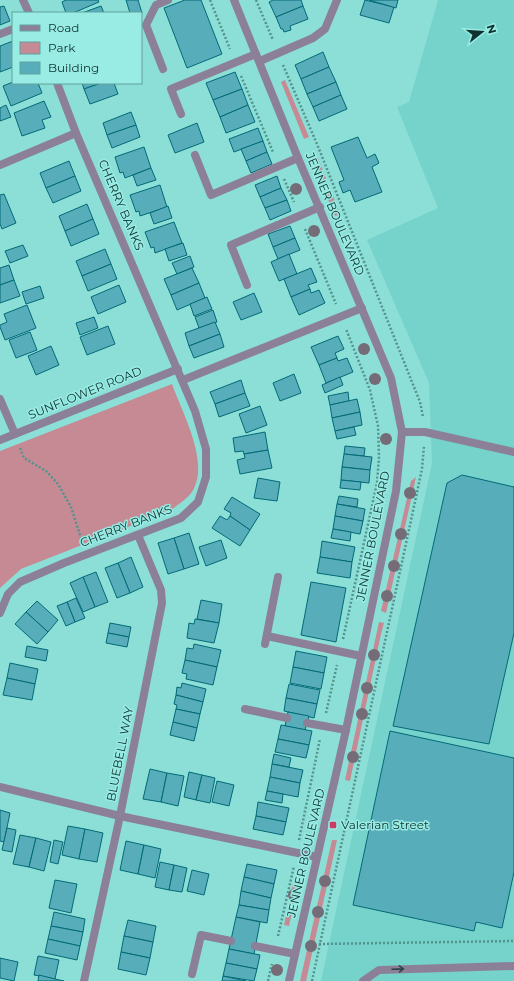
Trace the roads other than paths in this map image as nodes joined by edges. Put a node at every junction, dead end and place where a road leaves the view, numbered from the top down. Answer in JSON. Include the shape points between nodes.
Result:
{"nodes":[{"id":1,"x":23,"y":0,"type":"edge"},
{"id":2,"x":168,"y":0,"type":"edge"},
{"id":3,"x":234,"y":0,"type":"edge"},
{"id":4,"x":337,"y":0,"type":"edge"},
{"id":5,"x":29,"y":12,"type":"edge"},
{"id":6,"x":12,"y":29,"type":"edge"},
{"id":7,"x":0,"y":34,"type":"edge"},
{"id":8,"x":258,"y":57,"type":"junction"},
{"id":9,"x":163,"y":69,"type":"dead end"},
{"id":10,"x":58,"y":84,"type":"edge"},
{"id":11,"x":181,"y":114,"type":"dead end"},
{"id":12,"x":76,"y":133,"type":"junction"},
{"id":13,"x":195,"y":155,"type":"dead end"},
{"id":14,"x":298,"y":158,"type":"junction"},
{"id":15,"x":0,"y":165,"type":"edge"},
{"id":16,"x":320,"y":207,"type":"junction"},
{"id":17,"x":247,"y":285,"type":"dead end"},
{"id":18,"x":362,"y":308,"type":"junction"},
{"id":19,"x":178,"y":369,"type":"junction"},
{"id":20,"x":183,"y":380,"type":"junction"},
{"id":21,"x":0,"y":399,"type":"edge"},
{"id":22,"x":402,"y":432,"type":"junction"},
{"id":23,"x":15,"y":434,"type":"junction"},
{"id":24,"x":0,"y":440,"type":"edge"},
{"id":25,"x":514,"y":452,"type":"edge"},
{"id":26,"x":138,"y":535,"type":"junction"},
{"id":27,"x":278,"y":577,"type":"dead end"},
{"id":28,"x":0,"y":613,"type":"edge"},
{"id":29,"x":361,"y":656,"type":"junction"},
{"id":30,"x":244,"y":709,"type":"dead end"},
{"id":31,"x":287,"y":718,"type":"dead end"},
{"id":32,"x":307,"y":723,"type":"dead end"},
{"id":33,"x":346,"y":730,"type":"junction"},
{"id":34,"x":0,"y":787,"type":"edge"},
{"id":35,"x":120,"y":816,"type":"junction"},
{"id":36,"x":317,"y":857,"type":"junction"},
{"id":37,"x":231,"y":941,"type":"dead end"},
{"id":38,"x":255,"y":946,"type":"dead end"},
{"id":39,"x":295,"y":954,"type":"junction"},
{"id":40,"x":514,"y":966,"type":"edge"},
{"id":41,"x":192,"y":974,"type":"dead end"},
{"id":42,"x":84,"y":981,"type":"edge"},
{"id":43,"x":290,"y":981,"type":"edge"},
{"id":44,"x":362,"y":981,"type":"edge"}],
"edges":[{"from":1,"to":5,"type":"street"},
{"from":2,"to":9,"type":"street","via":[[156,5],[146,25]]},
{"from":3,"to":8,"type":"street","name":"JENNER BOULEVARD"},
{"from":4,"to":8,"type":"street","via":[[324,29],[313,38],[278,54]]},
{"from":6,"to":7,"type":"street"},
{"from":8,"to":11,"type":"street","via":[[235,62],[171,88]]},
{"from":8,"to":14,"type":"street","name":"JENNER BOULEVARD"},
{"from":10,"to":12,"type":"street","name":"CHERRY BANKS"},
{"from":12,"to":15,"type":"street"},
{"from":12,"to":19,"type":"street","name":"CHERRY BANKS"},
{"from":13,"to":14,"type":"street","via":[[211,195]]},
{"from":14,"to":16,"type":"street","name":"JENNER BOULEVARD"},
{"from":16,"to":17,"type":"street","via":[[231,245]]},
{"from":16,"to":18,"type":"street","name":"JENNER BOULEVARD"},
{"from":18,"to":20,"type":"street"},
{"from":18,"to":22,"type":"street","name":"JENNER BOULEVARD","via":[[391,378]]},
{"from":19,"to":20,"type":"street","name":"CHERRY BANKS"},
{"from":19,"to":23,"type":"street","name":"SUNFLOWER ROAD"},
{"from":20,"to":26,"type":"street","name":"CHERRY BANKS","via":[[206,449],[206,477],[198,502],[181,518]]},
{"from":21,"to":23,"type":"street"},
{"from":22,"to":25,"type":"street","via":[[425,432]]},
{"from":22,"to":29,"type":"street","name":"JENNER BOULEVARD","via":[[396,491]]},
{"from":23,"to":24,"type":"street","name":"SUNFLOWER ROAD"},
{"from":26,"to":28,"type":"street","name":"CHERRY BANKS","via":[[20,582],[8,594]]},
{"from":26,"to":35,"type":"street","name":"BLUEBELL WAY","via":[[161,590],[162,602]]},
{"from":27,"to":29,"type":"street","via":[[266,640]]},
{"from":29,"to":33,"type":"street","name":"JENNER BOULEVARD"},
{"from":30,"to":31,"type":"street"},
{"from":32,"to":33,"type":"street"},
{"from":33,"to":36,"type":"street","name":"JENNER BOULEVARD"},
{"from":34,"to":35,"type":"street"},
{"from":35,"to":36,"type":"street"},
{"from":35,"to":42,"type":"street","name":"BLUEBELL WAY"},
{"from":36,"to":39,"type":"street","name":"JENNER BOULEVARD"},
{"from":37,"to":41,"type":"street","via":[[201,935]]},
{"from":38,"to":39,"type":"street"},
{"from":39,"to":43,"type":"street","name":"JENNER BOULEVARD"},
{"from":44,"to":40,"type":"street","one_way":true,"via":[[379,970]]}]}
